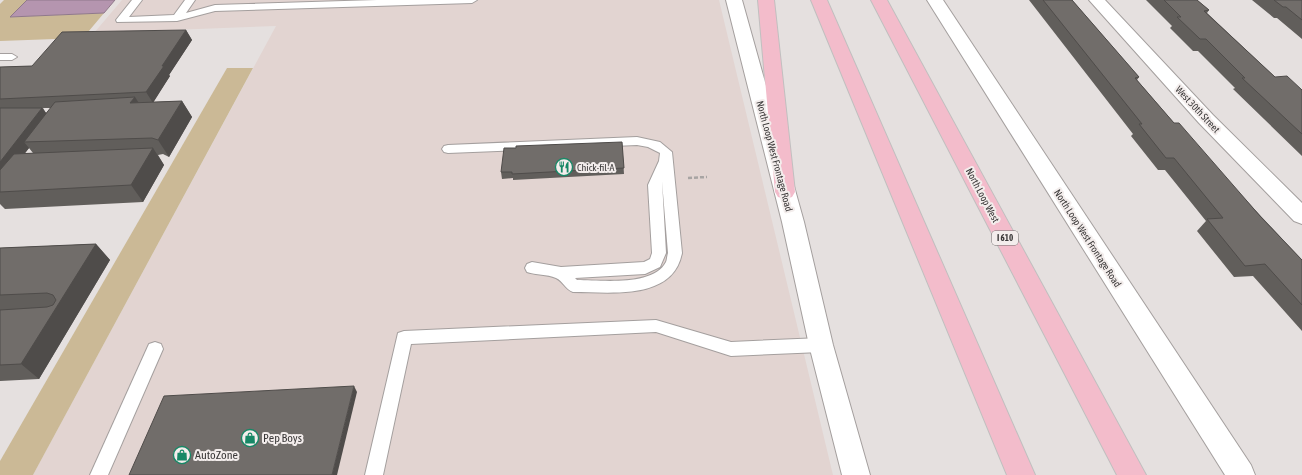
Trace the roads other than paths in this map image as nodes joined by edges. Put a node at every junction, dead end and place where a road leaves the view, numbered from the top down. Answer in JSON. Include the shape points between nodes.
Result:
{"nodes":[{"id":1,"x":137,"y":0,"type":"edge"},
{"id":2,"x":190,"y":0,"type":"edge"},
{"id":3,"x":472,"y":0,"type":"edge"},
{"id":4,"x":734,"y":0,"type":"edge"},
{"id":5,"x":766,"y":0,"type":"edge"},
{"id":6,"x":819,"y":0,"type":"edge"},
{"id":7,"x":879,"y":0,"type":"edge"},
{"id":8,"x":935,"y":0,"type":"edge"},
{"id":9,"x":1097,"y":0,"type":"edge"},
{"id":10,"x":218,"y":4,"type":"edge"},
{"id":11,"x":177,"y":18,"type":"junction"},
{"id":12,"x":0,"y":57,"type":"edge"},
{"id":13,"x":12,"y":57,"type":"dead end"},
{"id":14,"x":448,"y":149,"type":"dead end"},
{"id":15,"x":785,"y":192,"type":"junction"},
{"id":16,"x":1302,"y":216,"type":"edge"},
{"id":17,"x":532,"y":268,"type":"dead end"},
{"id":18,"x":821,"y":345,"type":"junction"},
{"id":19,"x":155,"y":348,"type":"dead end"},
{"id":20,"x":99,"y":475,"type":"edge"},
{"id":21,"x":374,"y":475,"type":"edge"},
{"id":22,"x":856,"y":475,"type":"edge"},
{"id":23,"x":1021,"y":475,"type":"edge"},
{"id":24,"x":1132,"y":475,"type":"edge"},
{"id":25,"x":1241,"y":475,"type":"edge"}],
"edges":[{"from":1,"to":11,"type":"lane","via":[[121,20]]},
{"from":2,"to":11,"type":"lane"},
{"from":3,"to":10,"type":"lane"},
{"from":4,"to":15,"type":"main road","name":"North Loop West Frontage Road"},
{"from":5,"to":15,"type":"highway"},
{"from":6,"to":23,"type":"highway"},
{"from":7,"to":24,"type":"highway","name":"North Loop West","number":"I 610"},
{"from":8,"to":25,"type":"main road","name":"North Loop West Frontage Road"},
{"from":9,"to":16,"type":"main road","name":"West 30th Street","via":[[1206,119]]},
{"from":10,"to":11,"type":"lane"},
{"from":12,"to":13,"type":"lane"},
{"from":14,"to":17,"type":"lane","via":[[637,141],[660,146],[666,152],[675,253],[672,265],[663,276],[634,285],[573,286],[561,273]]},
{"from":15,"to":18,"type":"main road","name":"North Loop West Frontage Road"},
{"from":18,"to":21,"type":"lane","via":[[732,349],[656,326],[404,338]]},
{"from":18,"to":22,"type":"main road","name":"North Loop West Frontage Road"},
{"from":19,"to":20,"type":"lane"}]}
